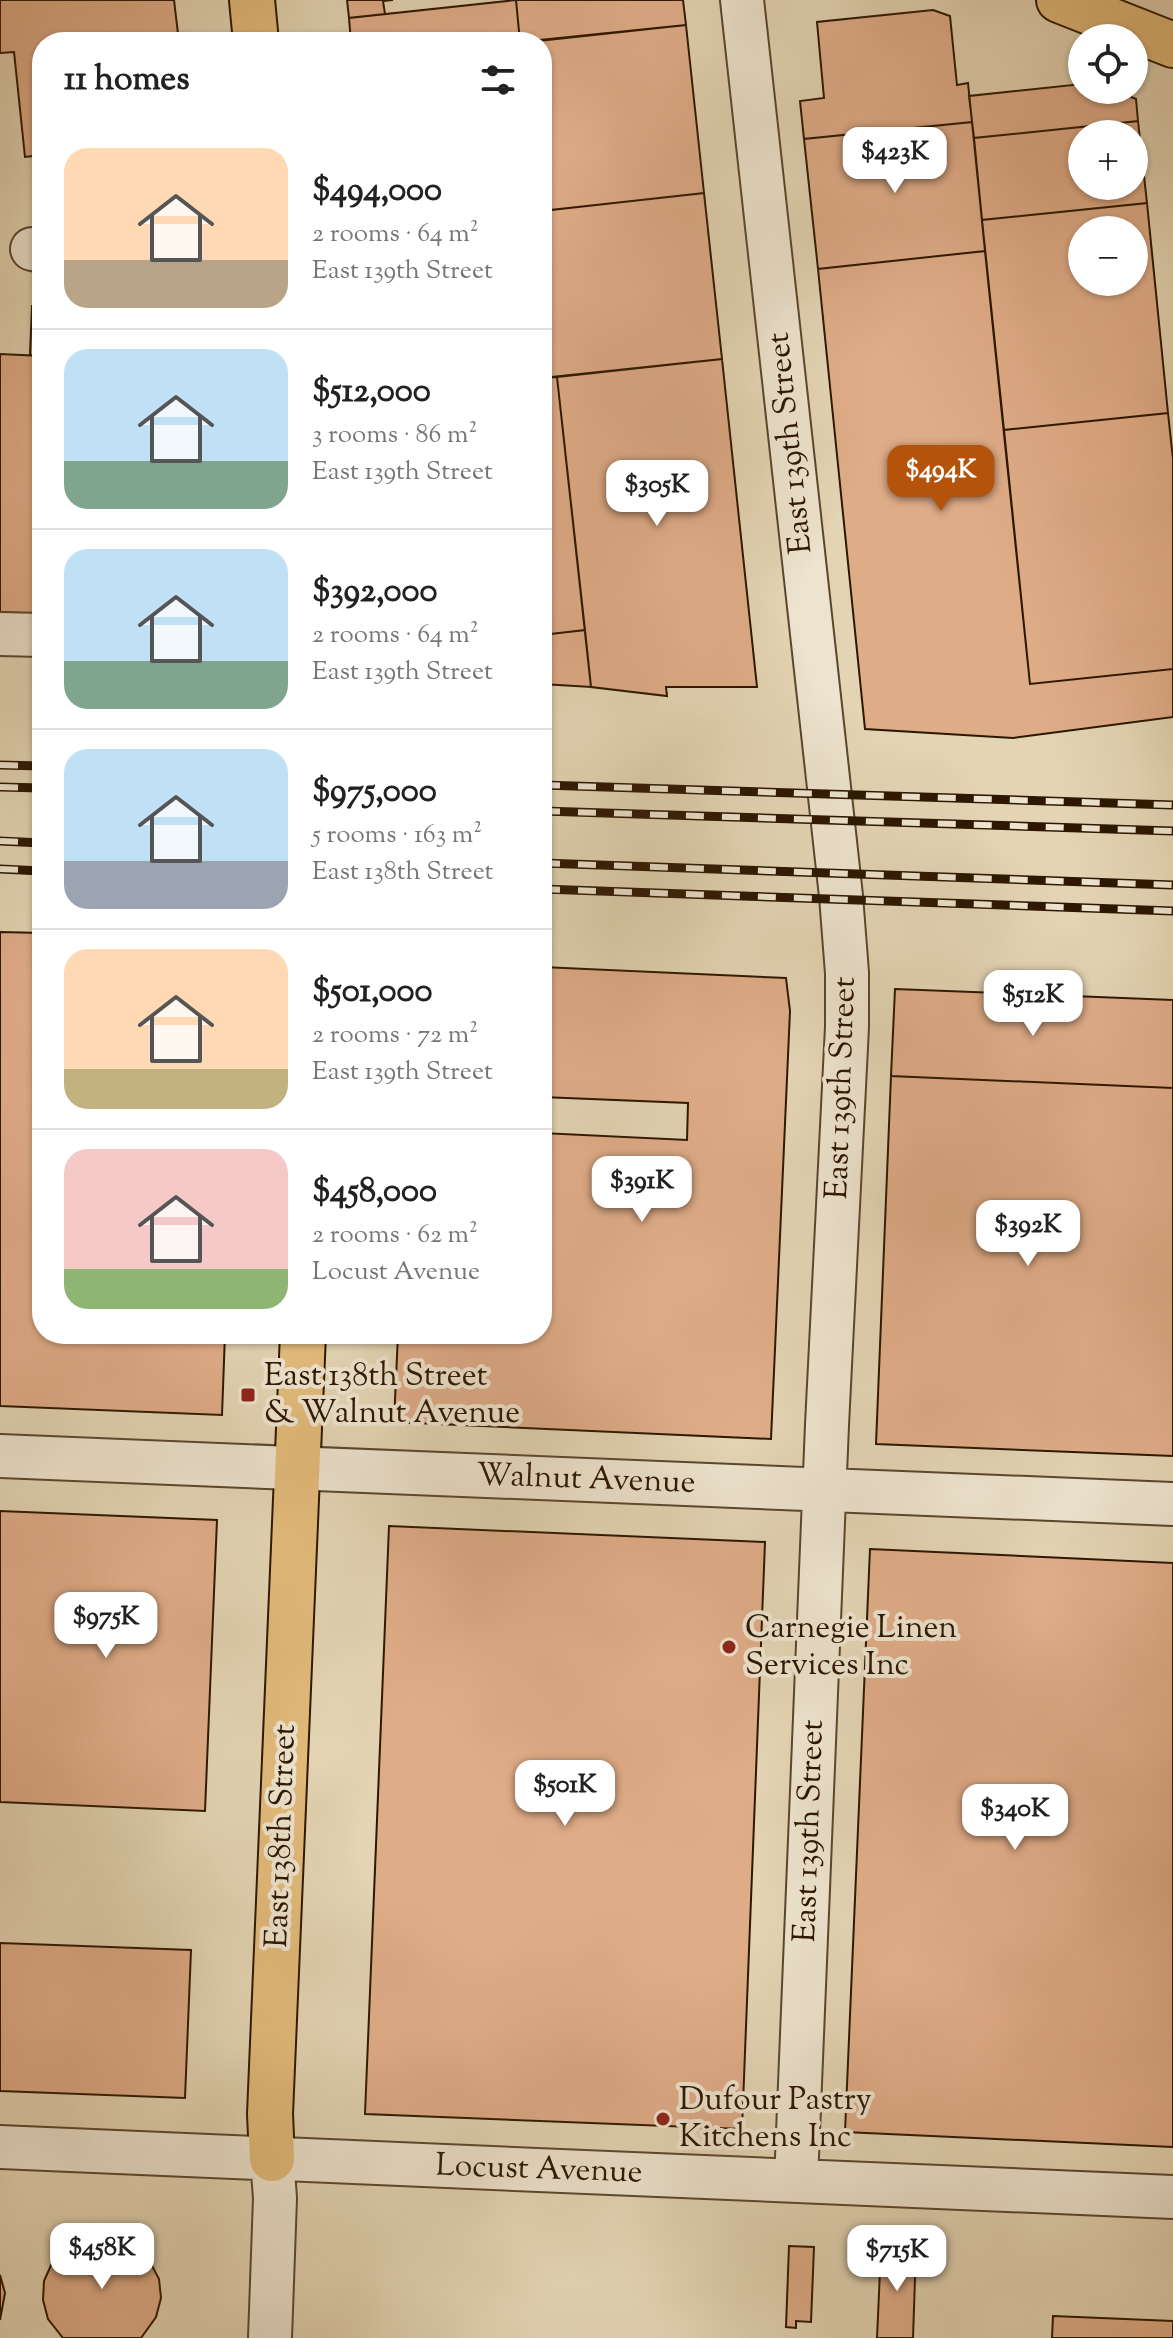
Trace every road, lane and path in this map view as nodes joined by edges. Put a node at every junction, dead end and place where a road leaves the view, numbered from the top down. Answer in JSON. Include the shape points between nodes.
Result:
{"nodes":[{"id":1,"x":252,"y":0,"type":"edge"},
{"id":2,"x":742,"y":0,"type":"edge"},
{"id":3,"x":1059,"y":0,"type":"edge"},
{"id":4,"x":255,"y":32,"type":"edge"},
{"id":5,"x":1173,"y":45,"type":"edge"},
{"id":6,"x":0,"y":634,"type":"edge"},
{"id":7,"x":32,"y":635,"type":"edge"},
{"id":8,"x":303,"y":1344,"type":"edge"},
{"id":9,"x":0,"y":1456,"type":"edge"},
{"id":10,"x":297,"y":1468,"type":"junction"},
{"id":11,"x":824,"y":1490,"type":"junction"},
{"id":12,"x":1173,"y":1504,"type":"edge"},
{"id":13,"x":0,"y":2147,"type":"edge"},
{"id":14,"x":272,"y":2159,"type":"junction"},
{"id":15,"x":796,"y":2181,"type":"junction"},
{"id":16,"x":1173,"y":2197,"type":"edge"},
{"id":17,"x":270,"y":2338,"type":"edge"}],
"edges":[{"from":1,"to":4,"type":"main road"},
{"from":2,"to":11,"type":"street","name":"East 139th Street","via":[[847,973]]},
{"from":3,"to":5,"type":"main road"},
{"from":6,"to":7,"type":"street"},
{"from":8,"to":10,"type":"main road","name":"East 138th Street"},
{"from":9,"to":10,"type":"street","name":"Walnut Avenue"},
{"from":10,"to":11,"type":"street","name":"Walnut Avenue"},
{"from":10,"to":14,"type":"main road","name":"East 138th Street"},
{"from":11,"to":12,"type":"street","name":"Walnut Avenue"},
{"from":11,"to":15,"type":"street","name":"East 139th Street"},
{"from":13,"to":14,"type":"street","name":"Locust Avenue"},
{"from":14,"to":15,"type":"street","name":"Locust Avenue"},
{"from":14,"to":17,"type":"street","name":"East 138th Street"},
{"from":15,"to":16,"type":"street","name":"Locust Avenue"}]}
